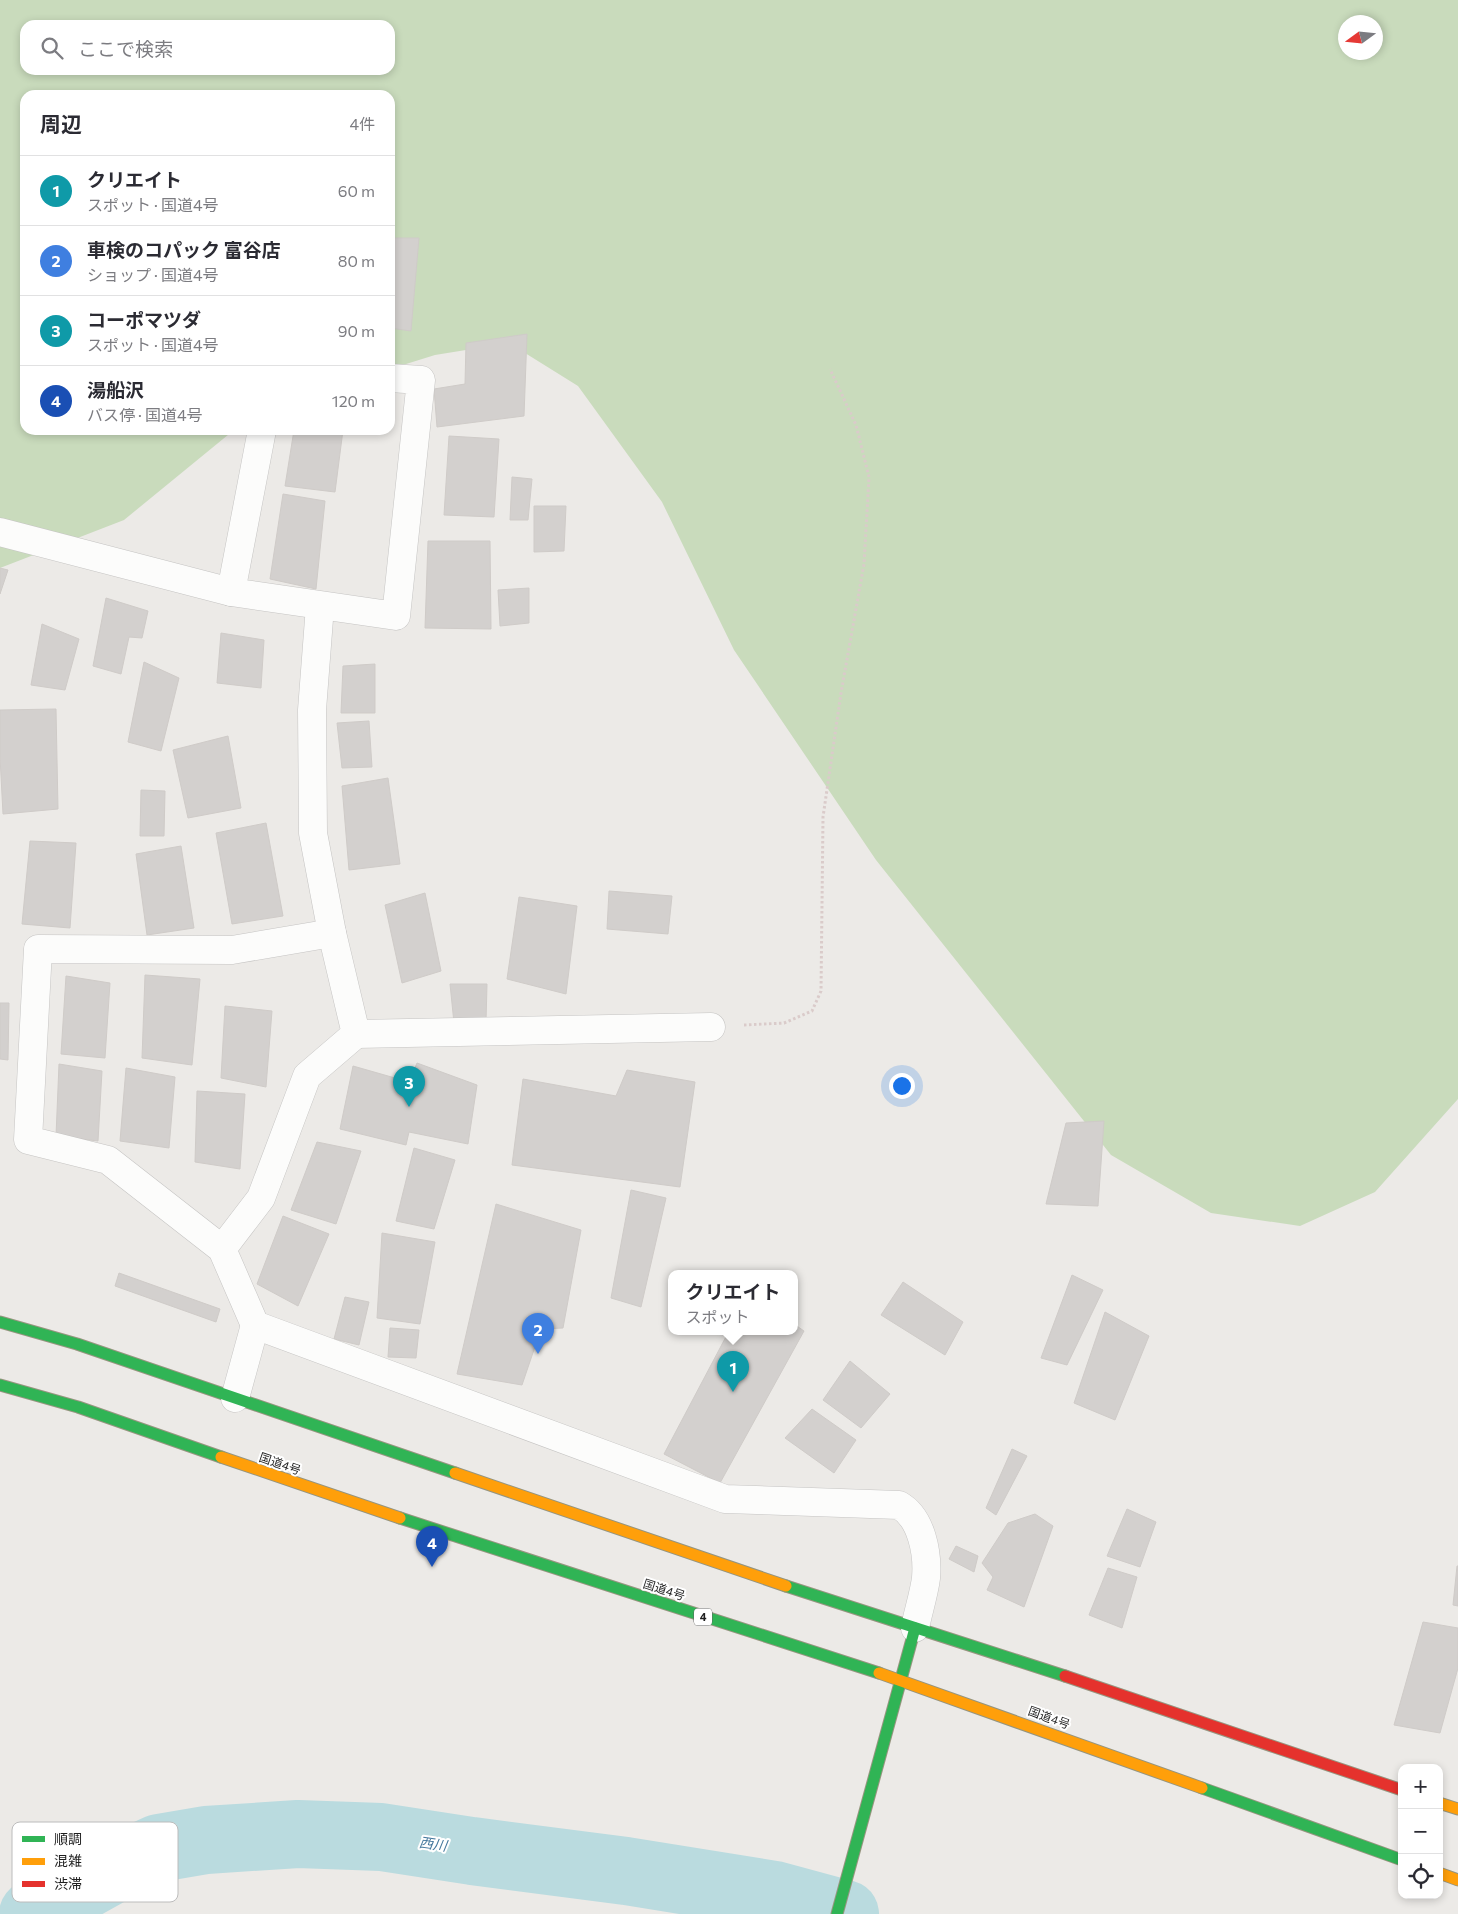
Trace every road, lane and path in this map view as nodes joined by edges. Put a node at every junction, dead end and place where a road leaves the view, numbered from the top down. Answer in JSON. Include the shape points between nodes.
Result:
{"nodes":[{"id":1,"x":830,"y":369,"type":"dead end"},
{"id":2,"x":395,"y":378,"type":"edge"},
{"id":3,"x":261,"y":435,"type":"edge"},
{"id":4,"x":0,"y":532,"type":"edge"},
{"id":5,"x":231,"y":592,"type":"junction"},
{"id":6,"x":320,"y":606,"type":"junction"},
{"id":7,"x":332,"y":933,"type":"junction"},
{"id":8,"x":711,"y":1027,"type":"joint"},
{"id":9,"x":356,"y":1034,"type":"junction"},
{"id":10,"x":222,"y":1249,"type":"junction"},
{"id":11,"x":0,"y":1322,"type":"edge"},
{"id":12,"x":255,"y":1325,"type":"junction"},
{"id":13,"x":0,"y":1385,"type":"edge"},
{"id":14,"x":235,"y":1398,"type":"junction"},
{"id":15,"x":915,"y":1628,"type":"junction"},
{"id":16,"x":900,"y":1680,"type":"junction"},
{"id":17,"x":1398,"y":1789,"type":"edge"},
{"id":18,"x":1443,"y":1803,"type":"edge"},
{"id":19,"x":1458,"y":1809,"type":"edge"},
{"id":20,"x":1398,"y":1859,"type":"edge"},
{"id":21,"x":1443,"y":1874,"type":"edge"},
{"id":22,"x":1458,"y":1880,"type":"edge"},
{"id":23,"x":837,"y":1914,"type":"edge"}],
"edges":[{"from":1,"to":8,"type":"path","via":[[856,425],[868,477],[864,564],[823,817],[821,991],[812,1011],[784,1023]]},
{"from":2,"to":6,"type":"street","via":[[421,380],[396,616]]},
{"from":3,"to":5,"type":"street"},
{"from":4,"to":5,"type":"street"},
{"from":5,"to":6,"type":"street"},
{"from":6,"to":7,"type":"street","via":[[312,710],[313,833]]},
{"from":7,"to":9,"type":"street"},
{"from":7,"to":10,"type":"street","via":[[232,950],[38,949],[28,1140],[108,1160]]},
{"from":8,"to":9,"type":"street"},
{"from":9,"to":10,"type":"street","via":[[308,1076],[261,1198]]},
{"from":10,"to":12,"type":"street"},
{"from":11,"to":14,"type":"main road","via":[[77,1344]]},
{"from":12,"to":14,"type":"street"},
{"from":12,"to":15,"type":"street","via":[[725,1499],[899,1505],[907,1509],[917,1523],[924,1548],[926,1578]]},
{"from":13,"to":16,"type":"main road","name":"国道4号","number":"4","via":[[78,1407],[362,1506]]},
{"from":14,"to":15,"type":"main road"},
{"from":15,"to":16,"type":"main road"},
{"from":15,"to":17,"type":"main road"},
{"from":16,"to":20,"type":"main road","name":"国道4号","number":"4"},
{"from":16,"to":23,"type":"main road"},
{"from":18,"to":19,"type":"main road"},
{"from":21,"to":22,"type":"main road"}]}
